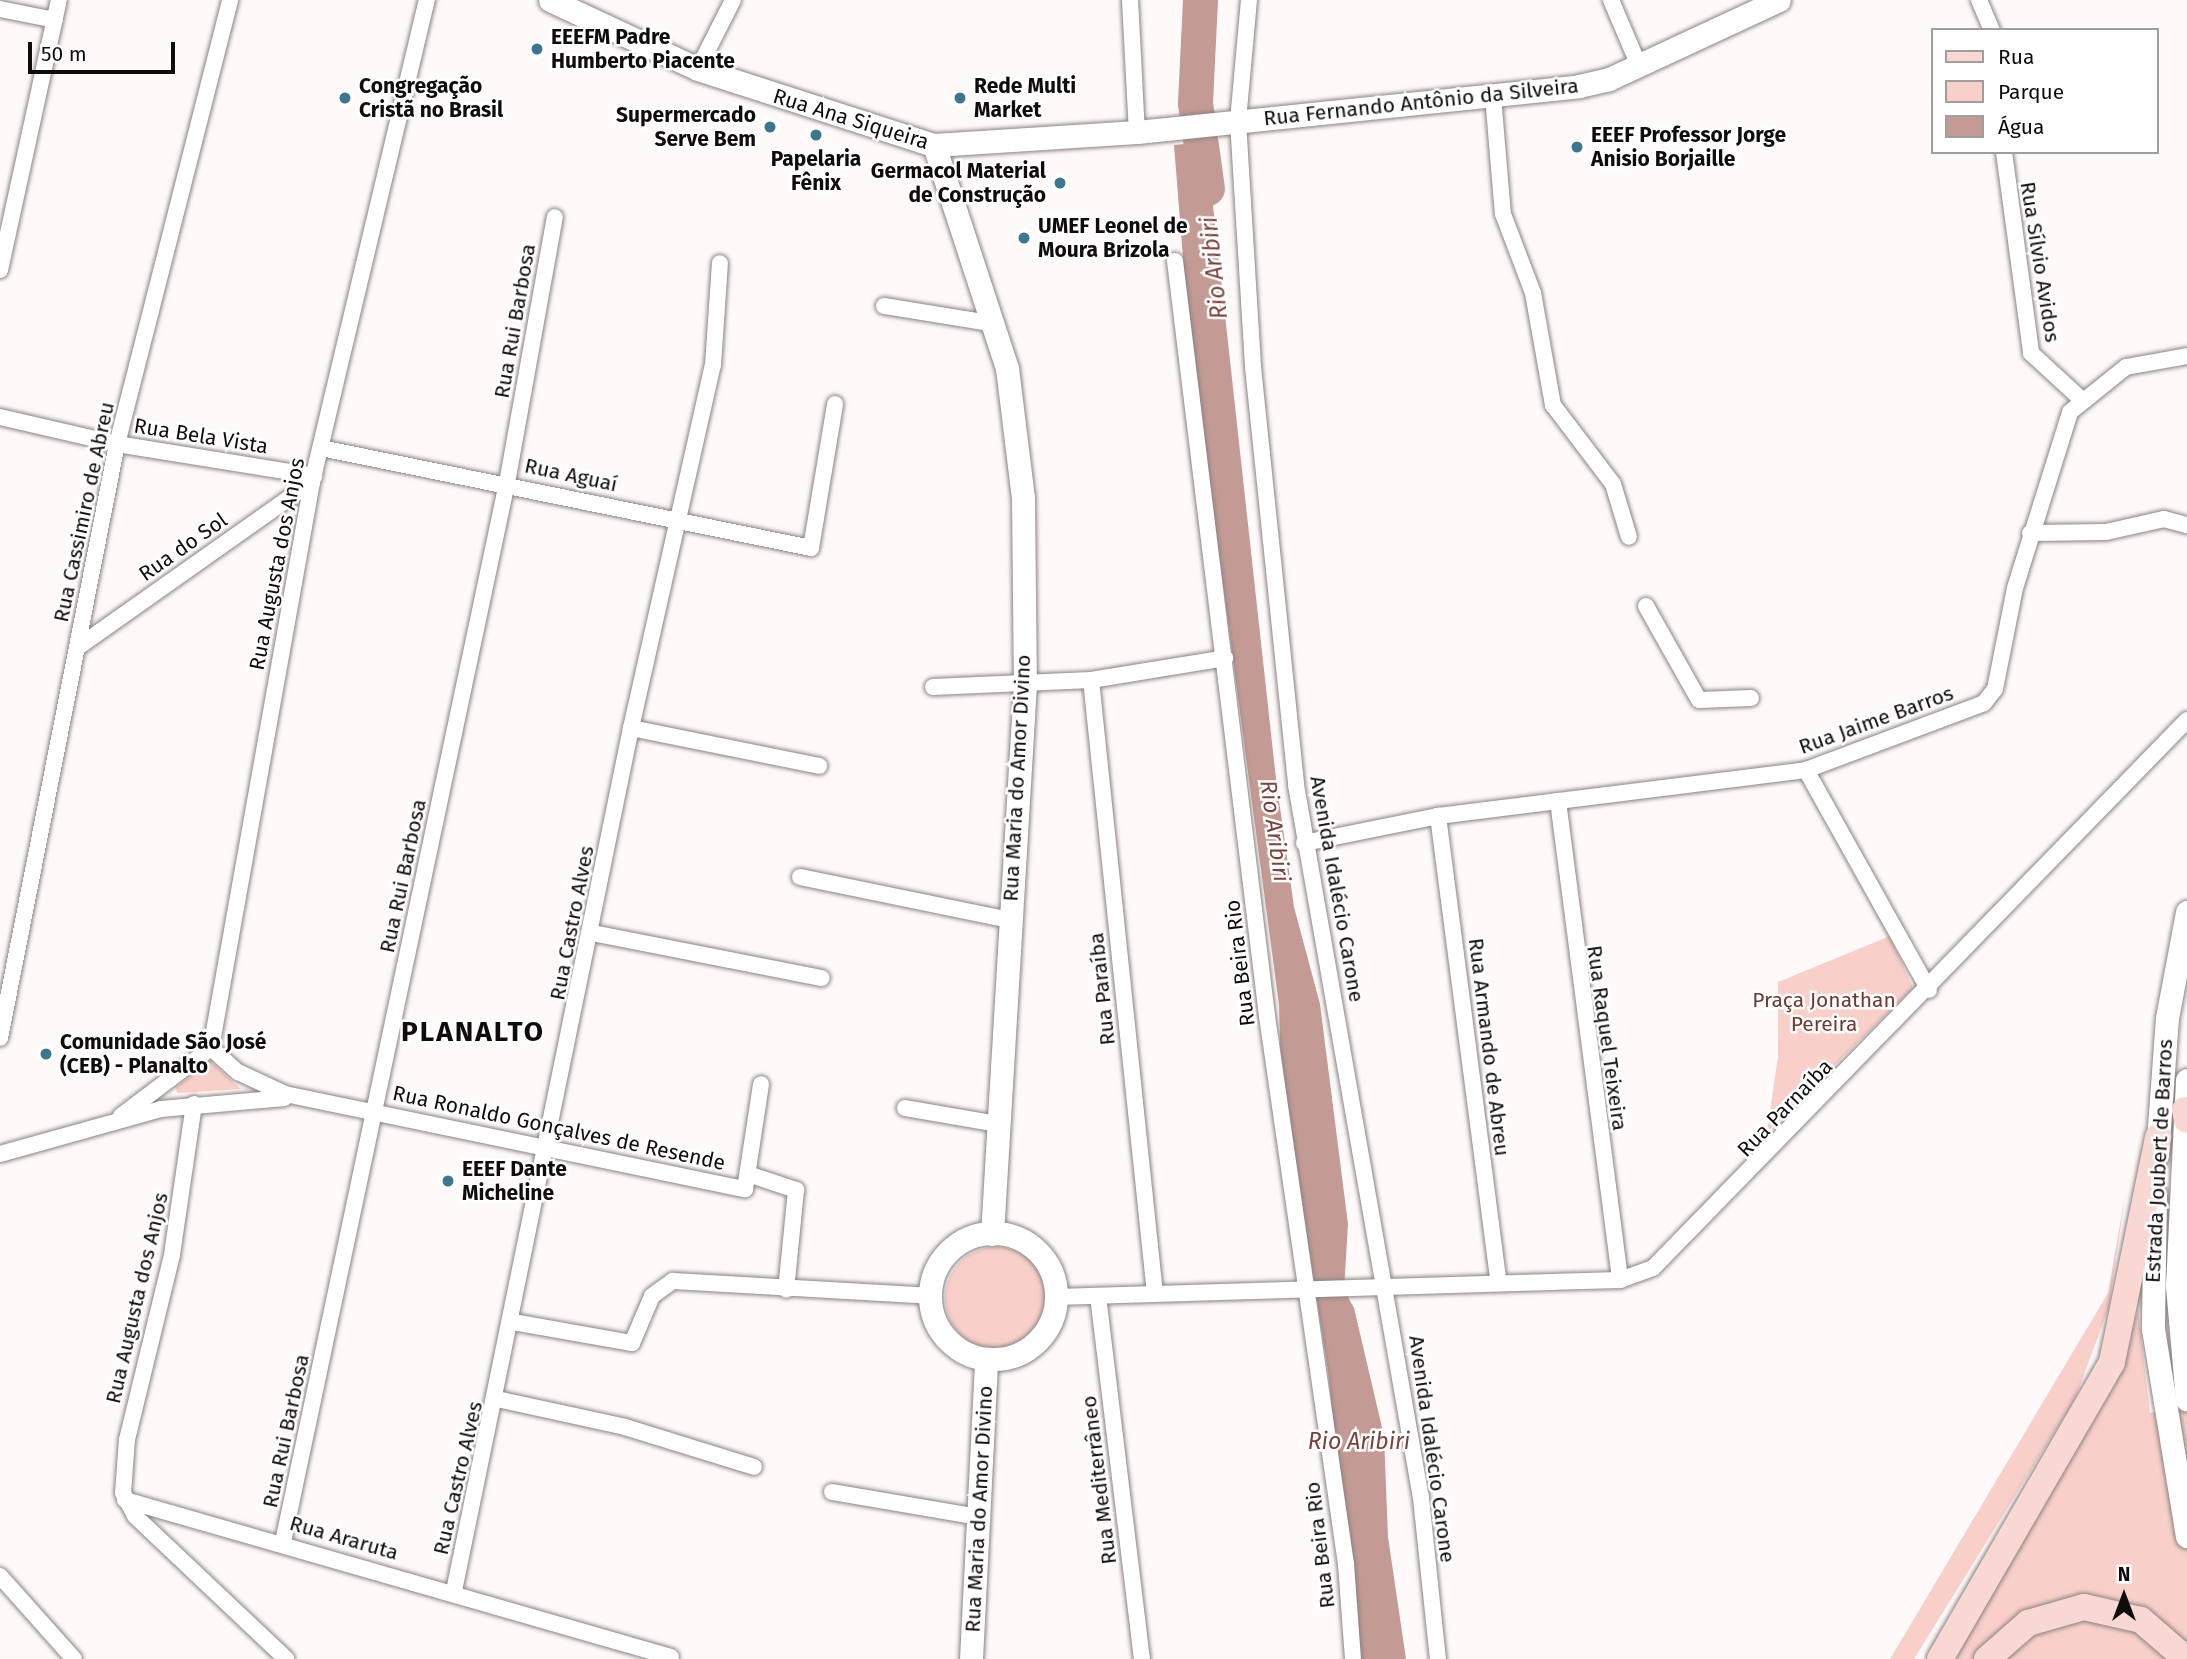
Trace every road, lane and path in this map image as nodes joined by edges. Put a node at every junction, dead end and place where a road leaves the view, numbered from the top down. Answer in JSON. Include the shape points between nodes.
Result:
{"nodes":[{"id":1,"x":59,"y":0,"type":"edge"},
{"id":2,"x":230,"y":0,"type":"edge"},
{"id":3,"x":427,"y":0,"type":"edge"},
{"id":4,"x":550,"y":0,"type":"edge"},
{"id":5,"x":733,"y":0,"type":"edge"},
{"id":6,"x":1130,"y":0,"type":"edge"},
{"id":7,"x":1249,"y":0,"type":"edge"},
{"id":8,"x":1611,"y":0,"type":"edge"},
{"id":9,"x":1779,"y":0,"type":"edge"},
{"id":10,"x":1979,"y":0,"type":"edge"},
{"id":11,"x":0,"y":9,"type":"edge"},
{"id":12,"x":55,"y":20,"type":"junction"},
{"id":13,"x":1991,"y":28,"type":"edge"},
{"id":14,"x":1639,"y":66,"type":"junction"},
{"id":15,"x":698,"y":69,"type":"junction"},
{"id":16,"x":1493,"y":96,"type":"junction"},
{"id":17,"x":1238,"y":121,"type":"junction"},
{"id":18,"x":1171,"y":129,"type":"joint"},
{"id":19,"x":1137,"y":132,"type":"junction"},
{"id":20,"x":934,"y":145,"type":"junction"},
{"id":21,"x":2004,"y":154,"type":"edge"},
{"id":22,"x":7,"y":211,"type":"edge"},
{"id":23,"x":555,"y":217,"type":"dead end"},
{"id":24,"x":1175,"y":261,"type":"dead end"},
{"id":25,"x":720,"y":263,"type":"dead end"},
{"id":26,"x":0,"y":271,"type":"edge"},
{"id":27,"x":884,"y":306,"type":"dead end"},
{"id":28,"x":995,"y":324,"type":"junction"},
{"id":29,"x":2187,"y":356,"type":"edge"},
{"id":30,"x":2080,"y":398,"type":"junction"},
{"id":31,"x":835,"y":404,"type":"dead end"},
{"id":32,"x":0,"y":416,"type":"edge"},
{"id":33,"x":117,"y":444,"type":"junction"},
{"id":34,"x":321,"y":448,"type":"junction"},
{"id":35,"x":313,"y":479,"type":"junction"},
{"id":36,"x":507,"y":483,"type":"junction"},
{"id":37,"x":676,"y":519,"type":"junction"},
{"id":38,"x":2187,"y":525,"type":"edge"},
{"id":39,"x":2030,"y":533,"type":"junction"},
{"id":40,"x":1629,"y":537,"type":"dead end"},
{"id":41,"x":1646,"y":606,"type":"dead end"},
{"id":42,"x":78,"y":647,"type":"junction"},
{"id":43,"x":1225,"y":658,"type":"junction"},
{"id":44,"x":1091,"y":680,"type":"junction"},
{"id":45,"x":1025,"y":684,"type":"junction"},
{"id":46,"x":933,"y":687,"type":"dead end"},
{"id":47,"x":1751,"y":698,"type":"dead end"},
{"id":48,"x":2187,"y":720,"type":"edge"},
{"id":49,"x":631,"y":728,"type":"junction"},
{"id":50,"x":820,"y":766,"type":"dead end"},
{"id":51,"x":1806,"y":770,"type":"junction"},
{"id":52,"x":1558,"y":801,"type":"junction"},
{"id":53,"x":1438,"y":816,"type":"junction"},
{"id":54,"x":1304,"y":843,"type":"junction"},
{"id":55,"x":800,"y":877,"type":"dead end"},
{"id":56,"x":2187,"y":912,"type":"edge"},
{"id":57,"x":1010,"y":920,"type":"junction"},
{"id":58,"x":592,"y":933,"type":"junction"},
{"id":59,"x":822,"y":978,"type":"dead end"},
{"id":60,"x":1929,"y":990,"type":"junction"},
{"id":61,"x":0,"y":1038,"type":"edge"},
{"id":62,"x":211,"y":1048,"type":"junction"},
{"id":63,"x":2187,"y":1080,"type":"edge"},
{"id":64,"x":254,"y":1081,"type":"junction"},
{"id":65,"x":168,"y":1082,"type":"junction"},
{"id":66,"x":761,"y":1084,"type":"dead end"},
{"id":67,"x":301,"y":1098,"type":"junction"},
{"id":68,"x":249,"y":1100,"type":"junction"},
{"id":69,"x":194,"y":1104,"type":"junction"},
{"id":70,"x":171,"y":1108,"type":"junction"},
{"id":71,"x":905,"y":1108,"type":"dead end"},
{"id":72,"x":376,"y":1110,"type":"junction"},
{"id":73,"x":2186,"y":1115,"type":"edge"},
{"id":74,"x":998,"y":1124,"type":"junction"},
{"id":75,"x":100,"y":1127,"type":"junction"},
{"id":76,"x":2158,"y":1137,"type":"junction"},
{"id":77,"x":548,"y":1146,"type":"junction"},
{"id":78,"x":0,"y":1154,"type":"edge"},
{"id":79,"x":748,"y":1174,"type":"junction"},
{"id":80,"x":992,"y":1234,"type":"junction"},
{"id":81,"x":1620,"y":1280,"type":"junction"},
{"id":82,"x":1499,"y":1283,"type":"junction"},
{"id":83,"x":1386,"y":1288,"type":"junction"},
{"id":84,"x":786,"y":1290,"type":"junction"},
{"id":85,"x":1307,"y":1290,"type":"junction"},
{"id":86,"x":1155,"y":1294,"type":"junction"},
{"id":87,"x":930,"y":1296,"type":"junction"},
{"id":88,"x":1098,"y":1296,"type":"junction"},
{"id":89,"x":1056,"y":1297,"type":"junction"},
{"id":90,"x":513,"y":1322,"type":"junction"},
{"id":91,"x":986,"y":1359,"type":"junction"},
{"id":92,"x":497,"y":1399,"type":"junction"},
{"id":93,"x":2187,"y":1399,"type":"edge"},
{"id":94,"x":754,"y":1467,"type":"dead end"},
{"id":95,"x":832,"y":1492,"type":"dead end"},
{"id":96,"x":125,"y":1500,"type":"junction"},
{"id":97,"x":979,"y":1517,"type":"junction"},
{"id":98,"x":2187,"y":1535,"type":"edge"},
{"id":99,"x":283,"y":1542,"type":"junction"},
{"id":100,"x":0,"y":1576,"type":"edge"},
{"id":101,"x":454,"y":1591,"type":"junction"},
{"id":102,"x":671,"y":1657,"type":"edge"},
{"id":103,"x":74,"y":1659,"type":"edge"},
{"id":104,"x":286,"y":1659,"type":"edge"},
{"id":105,"x":971,"y":1659,"type":"edge"},
{"id":106,"x":1142,"y":1659,"type":"edge"},
{"id":107,"x":1353,"y":1659,"type":"edge"},
{"id":108,"x":1438,"y":1659,"type":"edge"},
{"id":109,"x":1940,"y":1659,"type":"edge"},
{"id":110,"x":1987,"y":1659,"type":"edge"},
{"id":111,"x":2186,"y":1659,"type":"edge"}],
"edges":[{"from":1,"to":12,"type":"street"},
{"from":2,"to":33,"type":"street","name":"Rua Cassimiro de Abreu"},
{"from":3,"to":34,"type":"street","name":"Rua Augusta dos Anjos"},
{"from":4,"to":15,"type":"street","name":"Rua Ana Siqueira"},
{"from":5,"to":15,"type":"street"},
{"from":6,"to":19,"type":"street"},
{"from":7,"to":17,"type":"street","name":"Avenida Idalécio Carone"},
{"from":8,"to":14,"type":"street"},
{"from":9,"to":14,"type":"street","name":"Rua Fernando Antônio da Silveira"},
{"from":10,"to":13,"type":"street"},
{"from":11,"to":12,"type":"street"},
{"from":12,"to":22,"type":"street"},
{"from":14,"to":16,"type":"street","name":"Rua Fernando Antônio da Silveira","via":[[1579,86]]},
{"from":15,"to":20,"type":"street","name":"Rua Ana Siqueira"},
{"from":16,"to":17,"type":"street","name":"Rua Fernando Antônio da Silveira"},
{"from":16,"to":40,"type":"street","via":[[1503,214],[1533,293],[1553,405],[1613,484]]},
{"from":17,"to":18,"type":"street","name":"Rua Fernando Antônio da Silveira"},
{"from":17,"to":54,"type":"street","name":"Avenida Idalécio Carone","via":[[1253,367]]},
{"from":18,"to":19,"type":"street","name":"Rua Ana Siqueira"},
{"from":19,"to":20,"type":"street","name":"Rua Ana Siqueira"},
{"from":20,"to":28,"type":"street","name":"Rua Maria do Amor Divino"},
{"from":21,"to":30,"type":"street","name":"Rua Sílvio Avidos","via":[[2031,353]]},
{"from":22,"to":26,"type":"street"},
{"from":23,"to":36,"type":"street","name":"Rua Rui Barbosa"},
{"from":24,"to":43,"type":"street","name":"Rua Beira Rio"},
{"from":25,"to":37,"type":"street","name":"Rua Castro Alves","via":[[713,365]]},
{"from":27,"to":28,"type":"street"},
{"from":28,"to":45,"type":"street","name":"Rua Maria do Amor Divino","via":[[1007,368],[1023,498]]},
{"from":29,"to":30,"type":"street","via":[[2138,362]]},
{"from":30,"to":39,"type":"street","name":"Rua Jaime Barros","via":[[2056,444]]},
{"from":31,"to":37,"type":"street","name":"Rua Aguaí","via":[[811,548]]},
{"from":32,"to":33,"type":"street","name":"Rua Bela Vista"},
{"from":33,"to":35,"type":"street","name":"Rua Bela Vista"},
{"from":33,"to":42,"type":"street","name":"Rua Cassimiro de Abreu"},
{"from":34,"to":35,"type":"street","name":"Rua Augusta dos Anjos"},
{"from":34,"to":36,"type":"street","name":"Rua Aguaí"},
{"from":35,"to":42,"type":"street","name":"Rua do Sol"},
{"from":35,"to":62,"type":"street","name":"Rua Augusta dos Anjos"},
{"from":36,"to":37,"type":"street","name":"Rua Aguaí"},
{"from":36,"to":72,"type":"street","name":"Rua Rui Barbosa"},
{"from":37,"to":49,"type":"street","name":"Rua Castro Alves"},
{"from":38,"to":39,"type":"street","via":[[2164,519],[2106,532]]},
{"from":39,"to":51,"type":"street","name":"Rua Jaime Barros","via":[[1989,700]]},
{"from":41,"to":47,"type":"street","via":[[1699,700]]},
{"from":42,"to":61,"type":"street","name":"Rua Cassimiro de Abreu"},
{"from":43,"to":44,"type":"street"},
{"from":43,"to":85,"type":"street","name":"Rua Beira Rio"},
{"from":44,"to":45,"type":"street"},
{"from":44,"to":86,"type":"street","name":"Rua Paraíba"},
{"from":45,"to":46,"type":"street"},
{"from":45,"to":57,"type":"street","name":"Rua Maria do Amor Divino"},
{"from":48,"to":60,"type":"street","name":"Rua Parnaíba"},
{"from":49,"to":50,"type":"street"},
{"from":49,"to":58,"type":"street","name":"Rua Castro Alves"},
{"from":51,"to":52,"type":"street","name":"Rua Jaime Barros"},
{"from":51,"to":60,"type":"street"},
{"from":52,"to":53,"type":"street","name":"Rua Jaime Barros"},
{"from":52,"to":81,"type":"street","name":"Rua Raquel Teixeira"},
{"from":53,"to":54,"type":"street","name":"Rua Jaime Barros"},
{"from":53,"to":82,"type":"street","name":"Rua Armando de Abreu"},
{"from":54,"to":83,"type":"street","name":"Avenida Idalécio Carone"},
{"from":55,"to":57,"type":"street"},
{"from":56,"to":76,"type":"street","name":"Estrada Joubert de Barros","via":[[2167,1018]]},
{"from":57,"to":74,"type":"street","name":"Rua Maria do Amor Divino"},
{"from":58,"to":59,"type":"street"},
{"from":58,"to":77,"type":"street","name":"Rua Castro Alves"},
{"from":60,"to":81,"type":"street","name":"Rua Parnaíba","via":[[1668,1258]]},
{"from":62,"to":64,"type":"street","name":"Rua Ronaldo Gonçalves de Resende"},
{"from":62,"to":65,"type":"street","name":"Rua Ronaldo Gonçalves de Resende"},
{"from":63,"to":73,"type":"street","name":"Estrada Joubert de Barros"},
{"from":64,"to":67,"type":"street","name":"Rua Ronaldo Gonçalves de Resende"},
{"from":64,"to":68,"type":"street"},
{"from":65,"to":70,"type":"street","via":[[162,1097]]},
{"from":65,"to":75,"type":"street","name":"Rua Ronaldo Gonçalves de Resende"},
{"from":66,"to":79,"type":"street","name":"Rua Ronaldo Gonçalves de Resende"},
{"from":67,"to":68,"type":"street","name":"Rua Ronaldo Gonçalves de Resende"},
{"from":67,"to":72,"type":"street","name":"Rua Ronaldo Gonçalves de Resende"},
{"from":68,"to":69,"type":"street","name":"Rua Ronaldo Gonçalves de Resende"},
{"from":69,"to":70,"type":"street","name":"Rua Ronaldo Gonçalves de Resende"},
{"from":69,"to":96,"type":"street","name":"Rua Augusta dos Anjos","via":[[172,1255],[121,1472]]},
{"from":70,"to":75,"type":"street","name":"Rua Ronaldo Gonçalves de Resende"},
{"from":71,"to":74,"type":"street"},
{"from":72,"to":77,"type":"street","name":"Rua Ronaldo Gonçalves de Resende"},
{"from":72,"to":99,"type":"street","name":"Rua Rui Barbosa"},
{"from":73,"to":93,"type":"street","name":"Estrada Joubert de Barros","via":[[2177,1286]]},
{"from":74,"to":80,"type":"street","name":"Rua Maria do Amor Divino"},
{"from":75,"to":78,"type":"street","name":"Rua Ronaldo Gonçalves de Resende"},
{"from":76,"to":98,"type":"street","name":"Estrada Joubert de Barros","via":[[2151,1287],[2164,1412]]},
{"from":76,"to":109,"type":"main road","via":[[2112,1362]]},
{"from":77,"to":79,"type":"street","name":"Rua Ronaldo Gonçalves de Resende","via":[[745,1189]]},
{"from":77,"to":90,"type":"street","name":"Rua Castro Alves"},
{"from":79,"to":84,"type":"street","via":[[796,1190]]},
{"from":80,"to":87,"type":"street","via":[[948,1252]]},
{"from":80,"to":89,"type":"street","via":[[1017,1238],[1038,1252],[1051,1273]]},
{"from":81,"to":82,"type":"street","name":"Rua Parnaíba"},
{"from":82,"to":83,"type":"street","name":"Rua Parnaíba"},
{"from":83,"to":85,"type":"street","name":"Rua Parnaíba"},
{"from":83,"to":108,"type":"street","name":"Avenida Idalécio Carone","via":[[1421,1498]]},
{"from":84,"to":87,"type":"street"},
{"from":84,"to":90,"type":"street","via":[[680,1280],[661,1285],[632,1343]]},
{"from":85,"to":86,"type":"street"},
{"from":85,"to":107,"type":"street","name":"Rua Beira Rio","via":[[1346,1564]]},
{"from":86,"to":88,"type":"street"},
{"from":87,"to":91,"type":"street","via":[[946,1338]]},
{"from":88,"to":89,"type":"street"},
{"from":88,"to":106,"type":"street","name":"Rua Mediterrâneo"},
{"from":89,"to":91,"type":"street","via":[[1051,1320],[1030,1347]]},
{"from":90,"to":92,"type":"street","name":"Rua Castro Alves"},
{"from":91,"to":97,"type":"street","name":"Rua Maria do Amor Divino"},
{"from":92,"to":94,"type":"street","via":[[625,1427]]},
{"from":92,"to":101,"type":"street","name":"Rua Castro Alves"},
{"from":95,"to":97,"type":"street"},
{"from":96,"to":99,"type":"street","name":"Rua Araruta"},
{"from":96,"to":104,"type":"street"},
{"from":97,"to":105,"type":"street","name":"Rua Maria do Amor Divino"},
{"from":99,"to":101,"type":"street","name":"Rua Araruta"},
{"from":100,"to":103,"type":"street"},
{"from":101,"to":102,"type":"street","name":"Rua Araruta"},
{"from":110,"to":111,"type":"main road","via":[[2028,1623],[2084,1607],[2141,1620]]}]}
